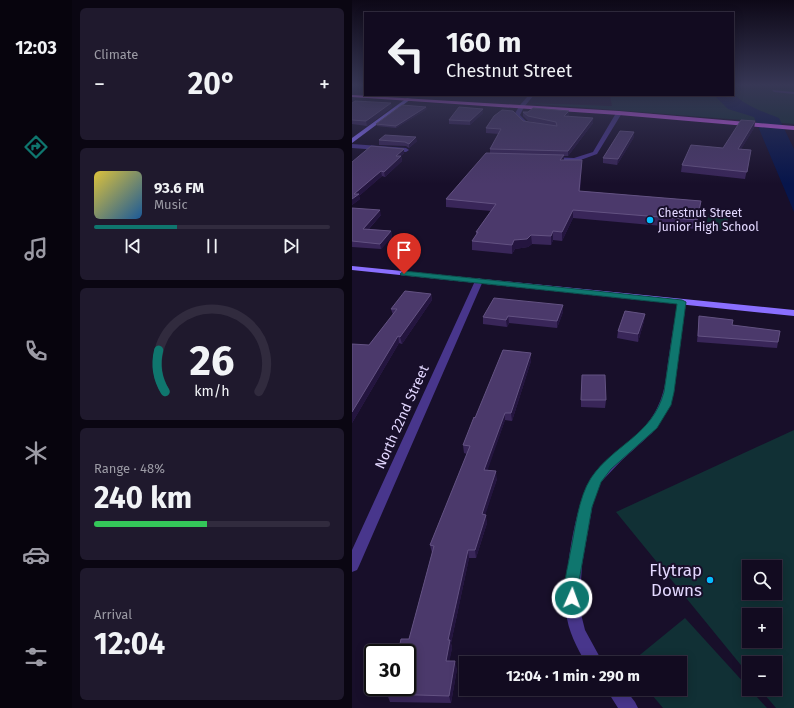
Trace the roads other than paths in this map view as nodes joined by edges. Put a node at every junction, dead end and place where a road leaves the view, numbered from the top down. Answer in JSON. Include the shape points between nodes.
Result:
{"nodes":[{"id":1,"x":383,"y":118,"type":"edge"},
{"id":2,"x":520,"y":118,"type":"edge"},
{"id":3,"x":616,"y":118,"type":"edge"},
{"id":4,"x":678,"y":118,"type":"edge"},
{"id":5,"x":544,"y":126,"type":"edge"},
{"id":6,"x":794,"y":128,"type":"edge"},
{"id":7,"x":352,"y":142,"type":"edge"},
{"id":8,"x":352,"y":146,"type":"edge"},
{"id":9,"x":406,"y":150,"type":"edge"},
{"id":10,"x":545,"y":159,"type":"edge"},
{"id":11,"x":352,"y":268,"type":"edge"},
{"id":12,"x":479,"y":281,"type":"junction"},
{"id":13,"x":682,"y":302,"type":"junction"},
{"id":14,"x":794,"y":313,"type":"edge"},
{"id":15,"x":352,"y":566,"type":"edge"},
{"id":16,"x":591,"y":656,"type":"edge"},
{"id":17,"x":620,"y":696,"type":"edge"},
{"id":18,"x":629,"y":708,"type":"edge"}],
"edges":[{"from":1,"to":7,"type":"street"},
{"from":2,"to":5,"type":"street","via":[[525,123]]},
{"from":3,"to":10,"type":"street","via":[[595,153],[575,160]]},
{"from":4,"to":6,"type":"main road"},
{"from":8,"to":9,"type":"street"},
{"from":11,"to":12,"type":"street"},
{"from":12,"to":13,"type":"street"},
{"from":12,"to":15,"type":"street","name":"North 22nd Street"},
{"from":13,"to":14,"type":"street"},
{"from":13,"to":16,"type":"street","via":[[666,405],[653,426],[607,466],[596,481],[586,507],[572,581],[572,598],[574,618]]},
{"from":17,"to":18,"type":"street"}]}
